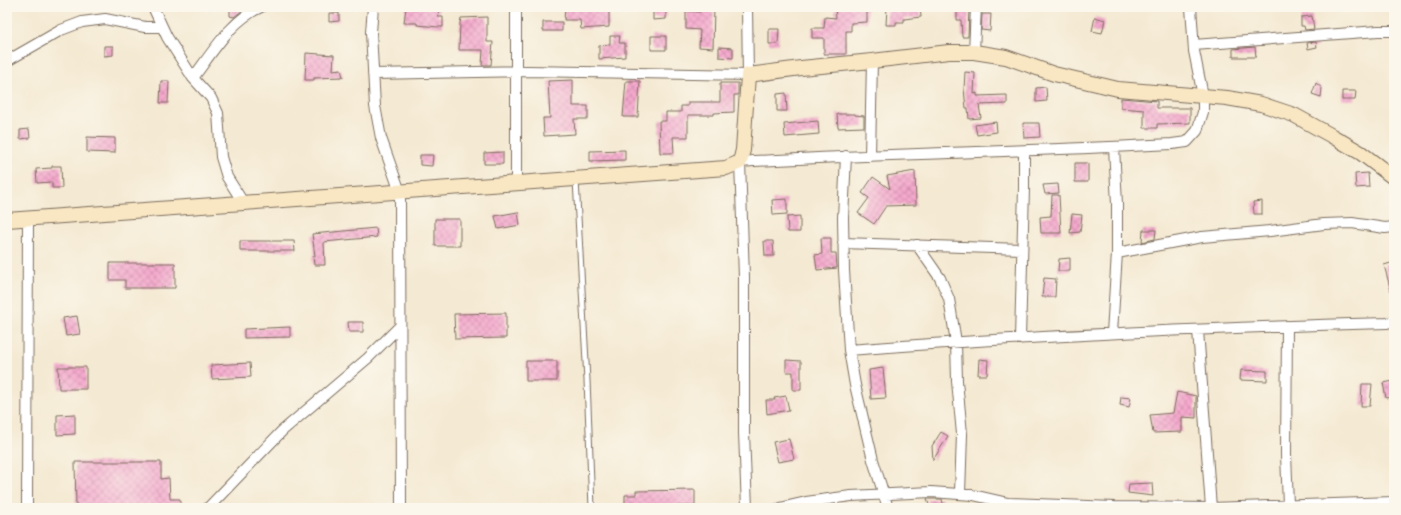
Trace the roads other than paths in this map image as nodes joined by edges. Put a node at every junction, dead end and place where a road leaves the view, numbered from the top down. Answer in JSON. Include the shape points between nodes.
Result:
{"nodes":[{"id":1,"x":153,"y":7,"type":"edge"},
{"id":2,"x":261,"y":7,"type":"edge"},
{"id":3,"x":373,"y":7,"type":"edge"},
{"id":4,"x":516,"y":7,"type":"edge"},
{"id":5,"x":747,"y":7,"type":"edge"},
{"id":6,"x":976,"y":7,"type":"edge"},
{"id":7,"x":1191,"y":7,"type":"edge"},
{"id":8,"x":162,"y":27,"type":"junction"},
{"id":9,"x":1394,"y":31,"type":"edge"},
{"id":10,"x":1194,"y":45,"type":"junction"},
{"id":11,"x":974,"y":52,"type":"junction"},
{"id":12,"x":7,"y":61,"type":"edge"},
{"id":13,"x":872,"y":61,"type":"junction"},
{"id":14,"x":515,"y":72,"type":"junction"},
{"id":15,"x":373,"y":74,"type":"junction"},
{"id":16,"x":748,"y":75,"type":"junction"},
{"id":17,"x":193,"y":78,"type":"junction"},
{"id":18,"x":1203,"y":96,"type":"junction"},
{"id":19,"x":1114,"y":147,"type":"junction"},
{"id":20,"x":1024,"y":151,"type":"junction"},
{"id":21,"x":846,"y":156,"type":"junction"},
{"id":22,"x":870,"y":156,"type":"junction"},
{"id":23,"x":740,"y":162,"type":"junction"},
{"id":24,"x":1394,"y":178,"type":"edge"},
{"id":25,"x":576,"y":179,"type":"junction"},
{"id":26,"x":516,"y":184,"type":"junction"},
{"id":27,"x":400,"y":192,"type":"junction"},
{"id":28,"x":244,"y":204,"type":"junction"},
{"id":29,"x":28,"y":218,"type":"junction"},
{"id":30,"x":7,"y":220,"type":"edge"},
{"id":31,"x":1394,"y":227,"type":"edge"},
{"id":32,"x":843,"y":243,"type":"junction"},
{"id":33,"x":917,"y":245,"type":"junction"},
{"id":34,"x":1022,"y":249,"type":"junction"},
{"id":35,"x":1117,"y":253,"type":"junction"},
{"id":36,"x":1394,"y":321,"type":"edge"},
{"id":37,"x":400,"y":326,"type":"junction"},
{"id":38,"x":1287,"y":326,"type":"junction"},
{"id":39,"x":1198,"y":330,"type":"junction"},
{"id":40,"x":1112,"y":333,"type":"junction"},
{"id":41,"x":1020,"y":339,"type":"junction"},
{"id":42,"x":956,"y":342,"type":"junction"},
{"id":43,"x":848,"y":350,"type":"junction"},
{"id":44,"x":883,"y":493,"type":"junction"},
{"id":45,"x":960,"y":493,"type":"junction"},
{"id":46,"x":1394,"y":502,"type":"edge"},
{"id":47,"x":1288,"y":505,"type":"junction"},
{"id":48,"x":1036,"y":506,"type":"edge"},
{"id":49,"x":27,"y":508,"type":"edge"},
{"id":50,"x":208,"y":508,"type":"edge"},
{"id":51,"x":401,"y":508,"type":"edge"},
{"id":52,"x":592,"y":508,"type":"edge"},
{"id":53,"x":746,"y":508,"type":"edge"},
{"id":54,"x":780,"y":508,"type":"edge"},
{"id":55,"x":888,"y":508,"type":"edge"},
{"id":56,"x":1210,"y":508,"type":"edge"},
{"id":57,"x":1250,"y":508,"type":"edge"}],
"edges":[{"from":1,"to":8,"type":"street"},
{"from":2,"to":17,"type":"street","via":[[237,23]]},
{"from":3,"to":15,"type":"street"},
{"from":4,"to":14,"type":"street"},
{"from":5,"to":16,"type":"street"},
{"from":6,"to":11,"type":"street"},
{"from":7,"to":10,"type":"street"},
{"from":8,"to":12,"type":"street","via":[[145,27],[104,20],[82,22],[61,30]]},
{"from":8,"to":17,"type":"street"},
{"from":9,"to":10,"type":"street"},
{"from":10,"to":18,"type":"street"},
{"from":11,"to":13,"type":"street","via":[[949,52]]},
{"from":11,"to":18,"type":"street","via":[[1006,57],[1054,74],[1118,89]]},
{"from":13,"to":16,"type":"street"},
{"from":13,"to":22,"type":"street"},
{"from":14,"to":15,"type":"street"},
{"from":14,"to":16,"type":"street"},
{"from":14,"to":26,"type":"street"},
{"from":15,"to":27,"type":"street","via":[[381,138]]},
{"from":16,"to":23,"type":"street"},
{"from":17,"to":28,"type":"street","via":[[211,98],[218,113],[221,157],[227,177]]},
{"from":18,"to":19,"type":"street","via":[[1203,112],[1197,131],[1187,142]]},
{"from":18,"to":24,"type":"street","via":[[1261,104],[1294,115],[1361,153]]},
{"from":19,"to":20,"type":"street"},
{"from":19,"to":35,"type":"street"},
{"from":20,"to":22,"type":"street"},
{"from":20,"to":34,"type":"street"},
{"from":21,"to":22,"type":"street"},
{"from":21,"to":23,"type":"street"},
{"from":21,"to":32,"type":"street"},
{"from":23,"to":25,"type":"street","via":[[726,168]]},
{"from":23,"to":53,"type":"street","via":[[744,277]]},
{"from":25,"to":26,"type":"street"},
{"from":25,"to":52,"type":"lane"},
{"from":26,"to":27,"type":"street"},
{"from":27,"to":28,"type":"street"},
{"from":27,"to":37,"type":"street"},
{"from":28,"to":29,"type":"street"},
{"from":29,"to":30,"type":"street"},
{"from":29,"to":49,"type":"street"},
{"from":31,"to":35,"type":"street","via":[[1352,223],[1324,224],[1202,237]]},
{"from":32,"to":33,"type":"street"},
{"from":32,"to":43,"type":"street"},
{"from":33,"to":34,"type":"street"},
{"from":33,"to":42,"type":"street","via":[[940,278],[949,299]]},
{"from":34,"to":41,"type":"street"},
{"from":35,"to":40,"type":"street"},
{"from":36,"to":38,"type":"street"},
{"from":37,"to":50,"type":"street","via":[[368,358],[282,431]]},
{"from":37,"to":51,"type":"street"},
{"from":38,"to":39,"type":"street"},
{"from":38,"to":47,"type":"street"},
{"from":39,"to":40,"type":"street"},
{"from":39,"to":56,"type":"street"},
{"from":40,"to":41,"type":"street"},
{"from":41,"to":42,"type":"street"},
{"from":42,"to":43,"type":"street"},
{"from":42,"to":45,"type":"street","via":[[962,434]]},
{"from":43,"to":44,"type":"street"},
{"from":44,"to":45,"type":"street"},
{"from":44,"to":54,"type":"street","via":[[806,502]]},
{"from":44,"to":55,"type":"street"},
{"from":45,"to":48,"type":"street"},
{"from":46,"to":47,"type":"street"},
{"from":47,"to":57,"type":"street"},
{"from":48,"to":56,"type":"street"},
{"from":56,"to":57,"type":"street"}]}
